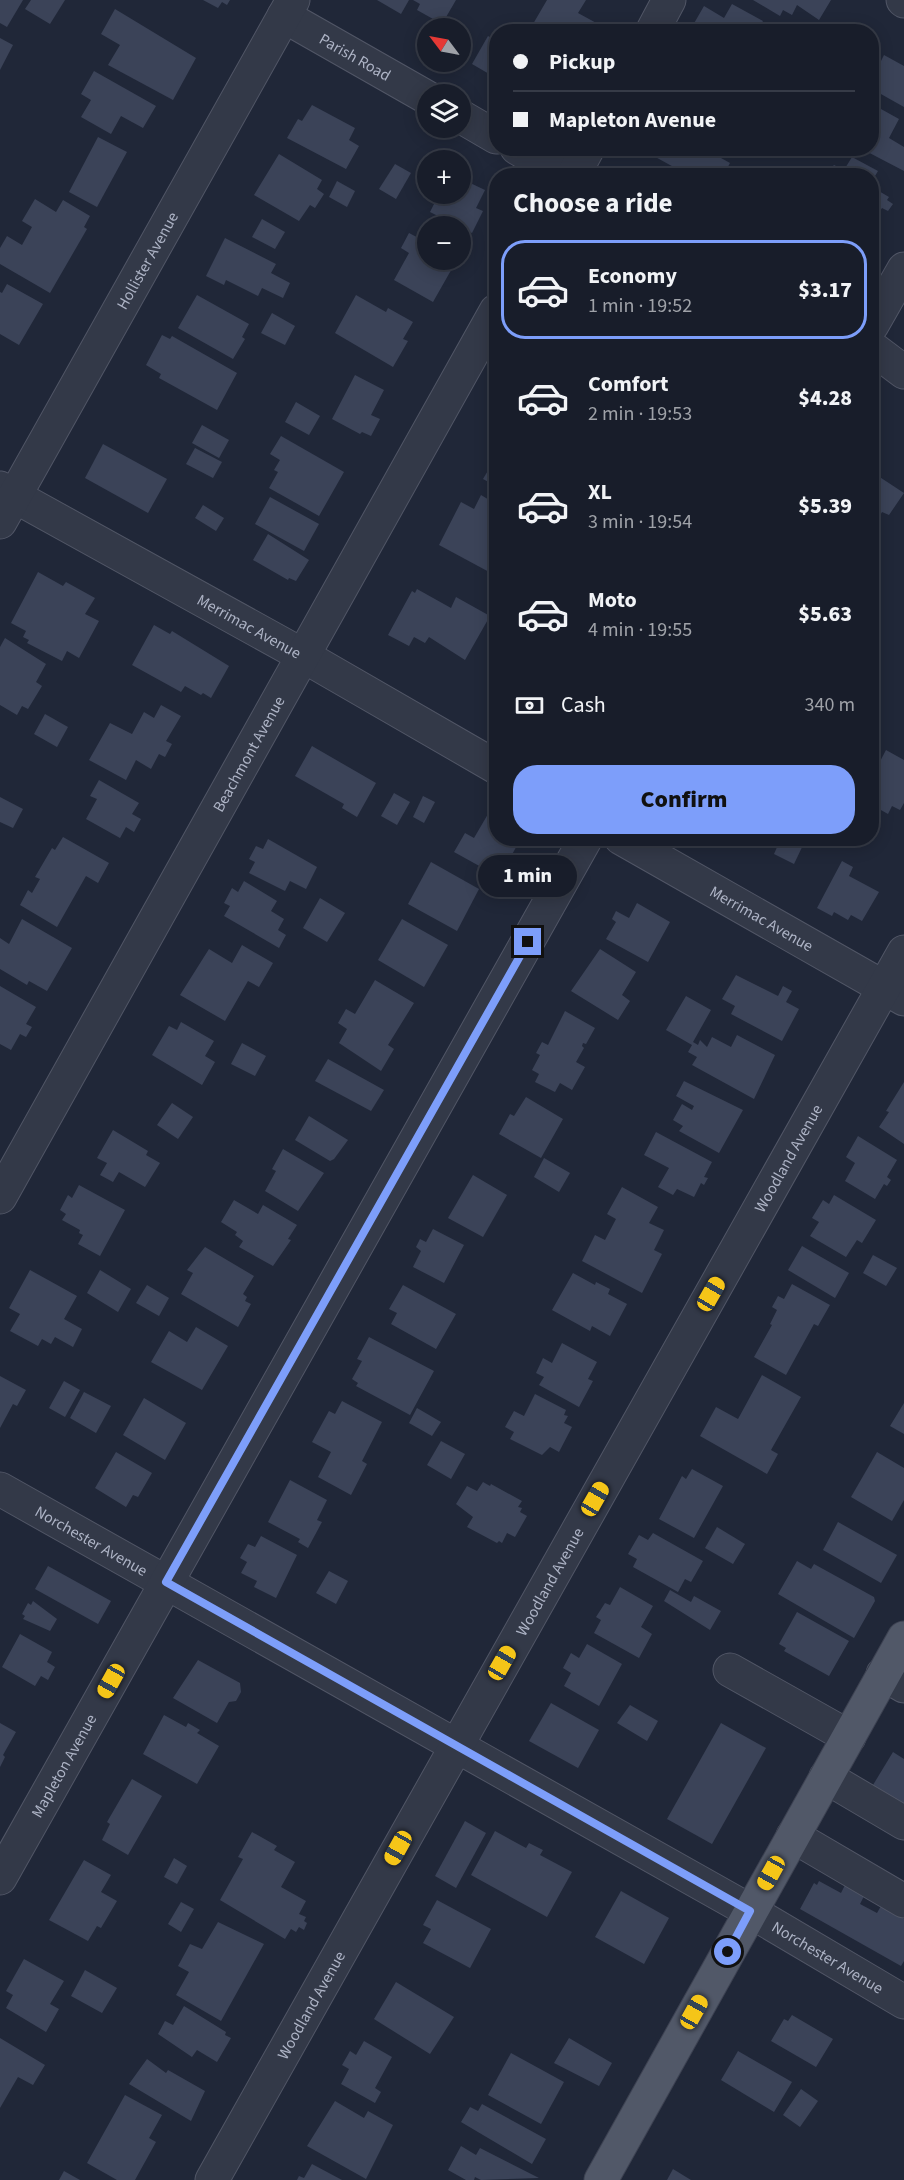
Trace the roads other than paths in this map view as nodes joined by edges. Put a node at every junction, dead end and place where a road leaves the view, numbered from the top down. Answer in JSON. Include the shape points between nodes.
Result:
{"nodes":[{"id":1,"x":669,"y":0,"type":"edge"},
{"id":2,"x":289,"y":8,"type":"edge"},
{"id":3,"x":656,"y":24,"type":"edge"},
{"id":4,"x":417,"y":91,"type":"edge"},
{"id":5,"x":471,"y":122,"type":"edge"},
{"id":6,"x":489,"y":133,"type":"edge"},
{"id":7,"x":531,"y":156,"type":"edge"},
{"id":8,"x":551,"y":168,"type":"edge"},
{"id":9,"x":904,"y":269,"type":"edge"},
{"id":10,"x":879,"y":313,"type":"edge"},
{"id":11,"x":489,"y":323,"type":"edge"},
{"id":12,"x":879,"y":353,"type":"edge"},
{"id":13,"x":904,"y":372,"type":"edge"},
{"id":14,"x":5,"y":502,"type":"edge"},
{"id":15,"x":302,"y":655,"type":"junction"},
{"id":16,"x":489,"y":763,"type":"edge"},
{"id":17,"x":581,"y":846,"type":"edge"},
{"id":18,"x":635,"y":846,"type":"edge"},
{"id":19,"x":904,"y":952,"type":"edge"},
{"id":20,"x":894,"y":993,"type":"edge"},
{"id":21,"x":0,"y":1197,"type":"edge"},
{"id":22,"x":0,"y":1489,"type":"edge"},
{"id":23,"x":166,"y":1582,"type":"junction"},
{"id":24,"x":904,"y":1638,"type":"edge"},
{"id":25,"x":730,"y":1670,"type":"dead end"},
{"id":26,"x":894,"y":1680,"type":"edge"},
{"id":27,"x":849,"y":1737,"type":"junction"},
{"id":28,"x":456,"y":1745,"type":"junction"},
{"id":29,"x":826,"y":1777,"type":"junction"},
{"id":30,"x":904,"y":1823,"type":"edge"},
{"id":31,"x":792,"y":1836,"type":"junction"},
{"id":32,"x":0,"y":1878,"type":"edge"},
{"id":33,"x":904,"y":1901,"type":"edge"},
{"id":34,"x":750,"y":1911,"type":"junction"},
{"id":35,"x":904,"y":2002,"type":"edge"},
{"id":36,"x":212,"y":2180,"type":"edge"},
{"id":37,"x":601,"y":2180,"type":"edge"}],
"edges":[{"from":1,"to":3,"type":"street"},
{"from":2,"to":4,"type":"street","name":"Parish Road"},
{"from":2,"to":14,"type":"street","name":"Hollister Avenue"},
{"from":5,"to":6,"type":"street"},
{"from":7,"to":8,"type":"street"},
{"from":9,"to":10,"type":"street"},
{"from":11,"to":15,"type":"street","name":"Beachmont Avenue"},
{"from":12,"to":13,"type":"street"},
{"from":14,"to":15,"type":"street","name":"Merrimac Avenue"},
{"from":15,"to":16,"type":"street","name":"Merrimac Avenue"},
{"from":15,"to":21,"type":"street","name":"Beachmont Avenue"},
{"from":17,"to":23,"type":"street","name":"Mapleton Avenue"},
{"from":18,"to":20,"type":"street","name":"Merrimac Avenue"},
{"from":19,"to":20,"type":"street","name":"Woodland Avenue"},
{"from":20,"to":28,"type":"street","name":"Woodland Avenue"},
{"from":22,"to":23,"type":"street","name":"Norchester Avenue"},
{"from":23,"to":28,"type":"street","name":"Norchester Avenue"},
{"from":23,"to":32,"type":"street","name":"Mapleton Avenue"},
{"from":24,"to":26,"type":"main road"},
{"from":25,"to":27,"type":"street"},
{"from":26,"to":27,"type":"main road"},
{"from":27,"to":29,"type":"main road"},
{"from":28,"to":34,"type":"street","name":"Norchester Avenue"},
{"from":28,"to":36,"type":"street","name":"Woodland Avenue"},
{"from":29,"to":30,"type":"street"},
{"from":29,"to":31,"type":"main road"},
{"from":31,"to":33,"type":"street"},
{"from":31,"to":34,"type":"main road"},
{"from":34,"to":35,"type":"street","name":"Norchester Avenue"},
{"from":34,"to":37,"type":"main road"}]}
